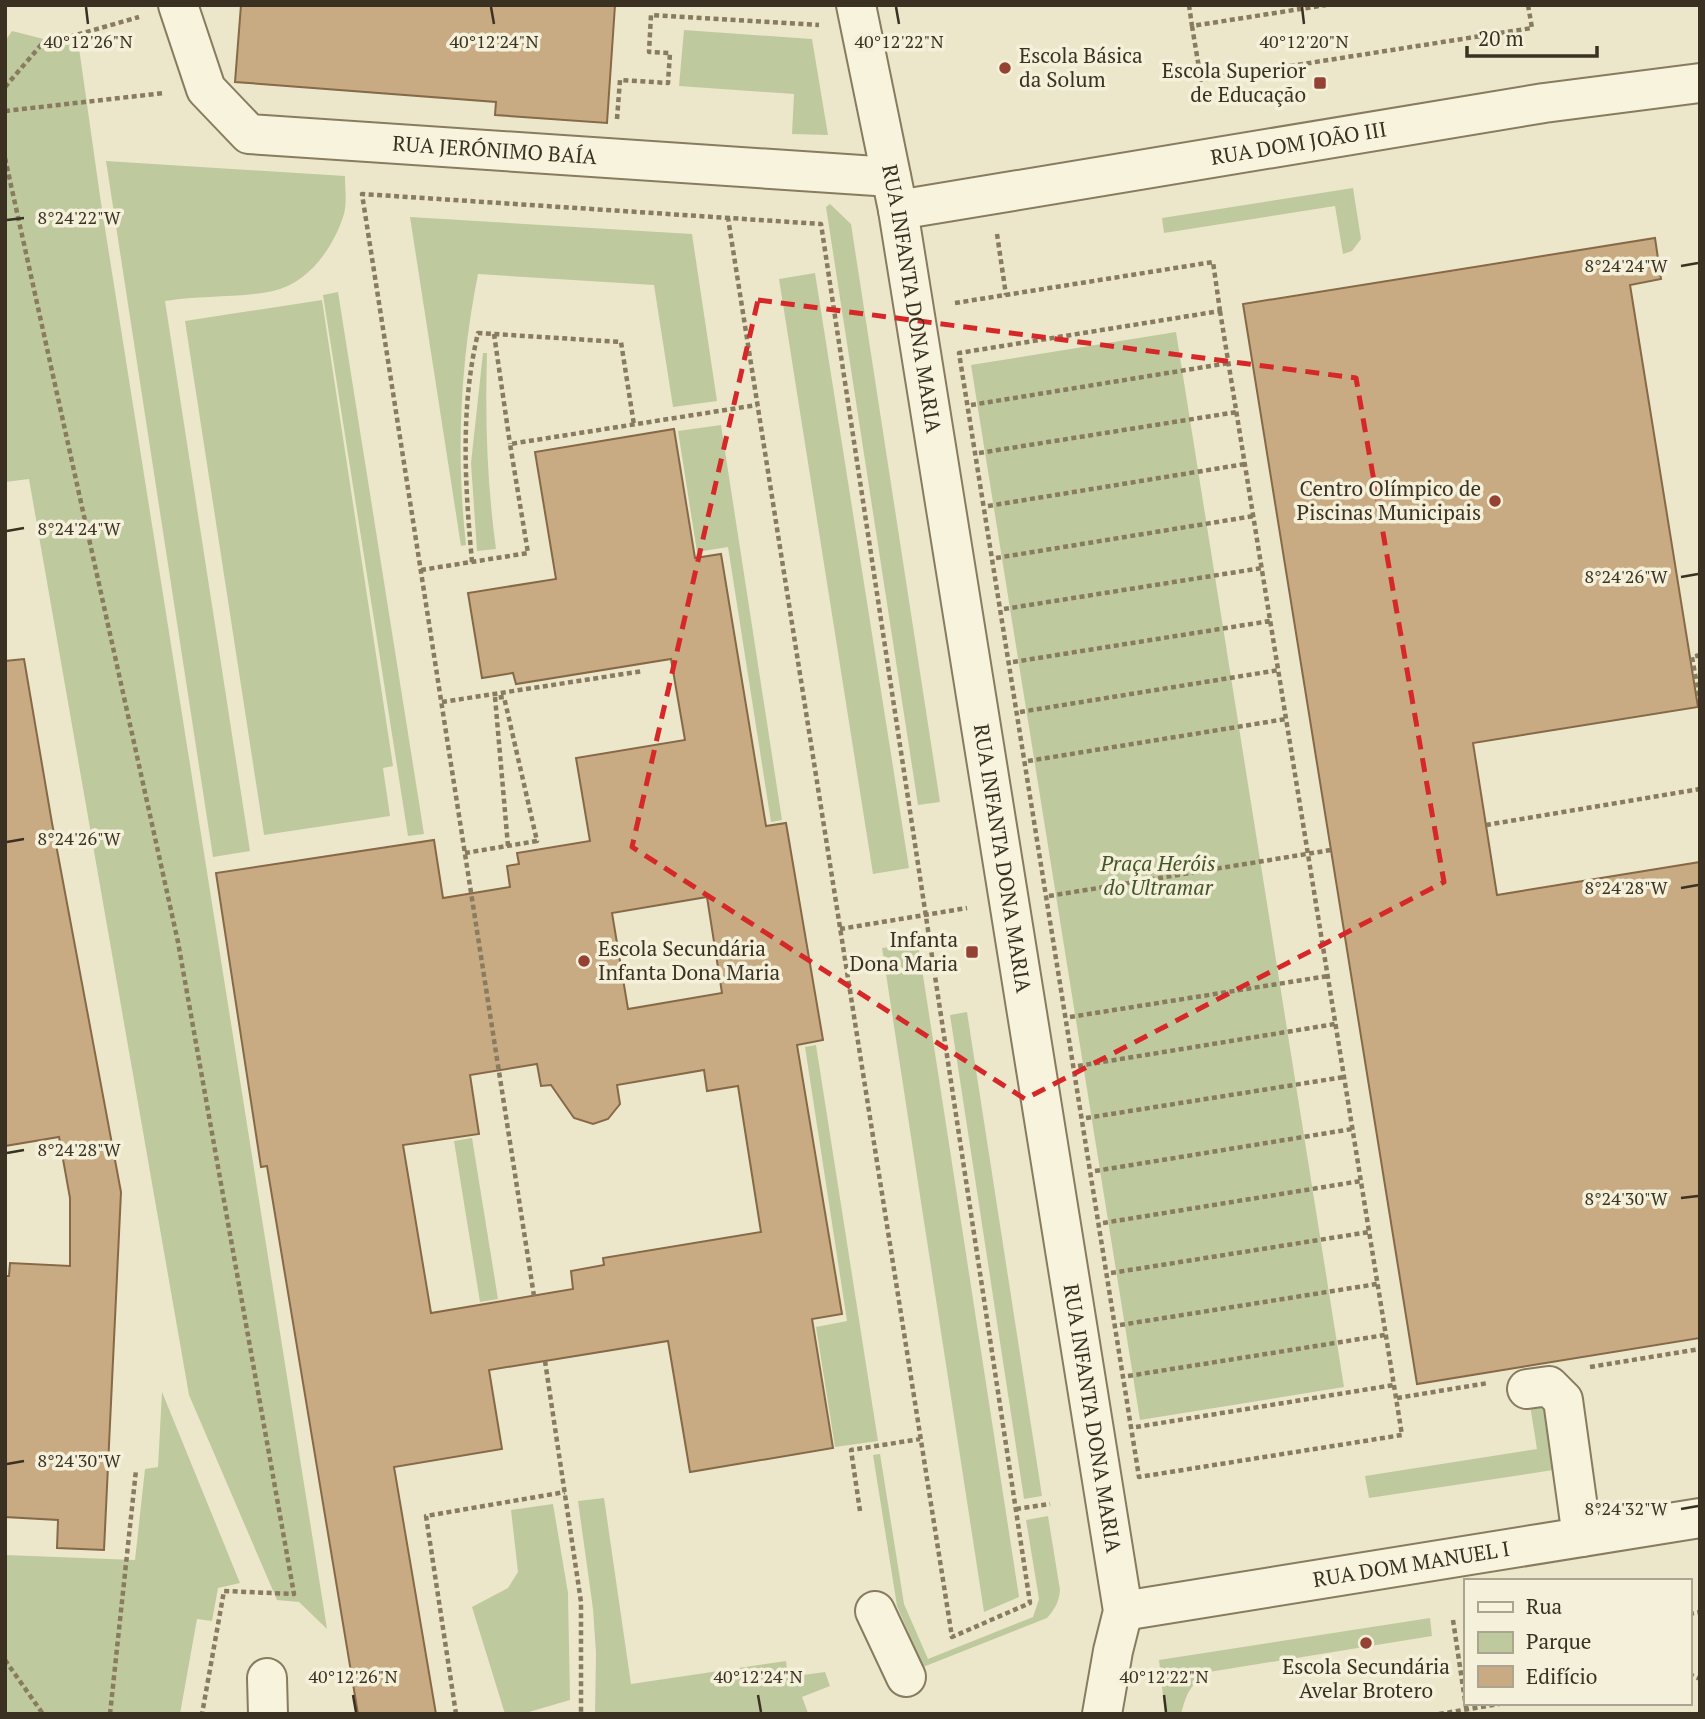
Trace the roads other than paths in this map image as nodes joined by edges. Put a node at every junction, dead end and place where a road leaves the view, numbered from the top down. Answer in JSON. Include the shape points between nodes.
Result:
{"nodes":[{"id":1,"x":856,"y":5,"type":"edge"},
{"id":2,"x":160,"y":11,"type":"edge"},
{"id":3,"x":1700,"y":83,"type":"edge"},
{"id":4,"x":895,"y":193,"type":"junction"},
{"id":5,"x":1528,"y":1389,"type":"dead end"},
{"id":6,"x":1700,"y":1518,"type":"edge"},
{"id":7,"x":1582,"y":1537,"type":"junction"},
{"id":8,"x":875,"y":1611,"type":"dead end"},
{"id":9,"x":1124,"y":1611,"type":"junction"},
{"id":10,"x":906,"y":1677,"type":"dead end"},
{"id":11,"x":1102,"y":1714,"type":"edge"}],
"edges":[{"from":1,"to":4,"type":"street","name":"RUA INFANTA DONA MARIA"},
{"from":2,"to":4,"type":"street","name":"RUA JERÓNIMO BAÍA","via":[[206,89],[249,134],[615,159]]},
{"from":3,"to":4,"type":"street","name":"RUA DOM JOÃO III"},
{"from":4,"to":9,"type":"street","name":"RUA INFANTA DONA MARIA"},
{"from":5,"to":7,"type":"street","via":[[1549,1386],[1563,1400]]},
{"from":6,"to":7,"type":"street","name":"RUA DOM MANUEL I"},
{"from":7,"to":9,"type":"street","name":"RUA DOM MANUEL I"},
{"from":8,"to":10,"type":"street"},
{"from":9,"to":11,"type":"street","name":"RUA INFANTA DONA MARIA"}]}
